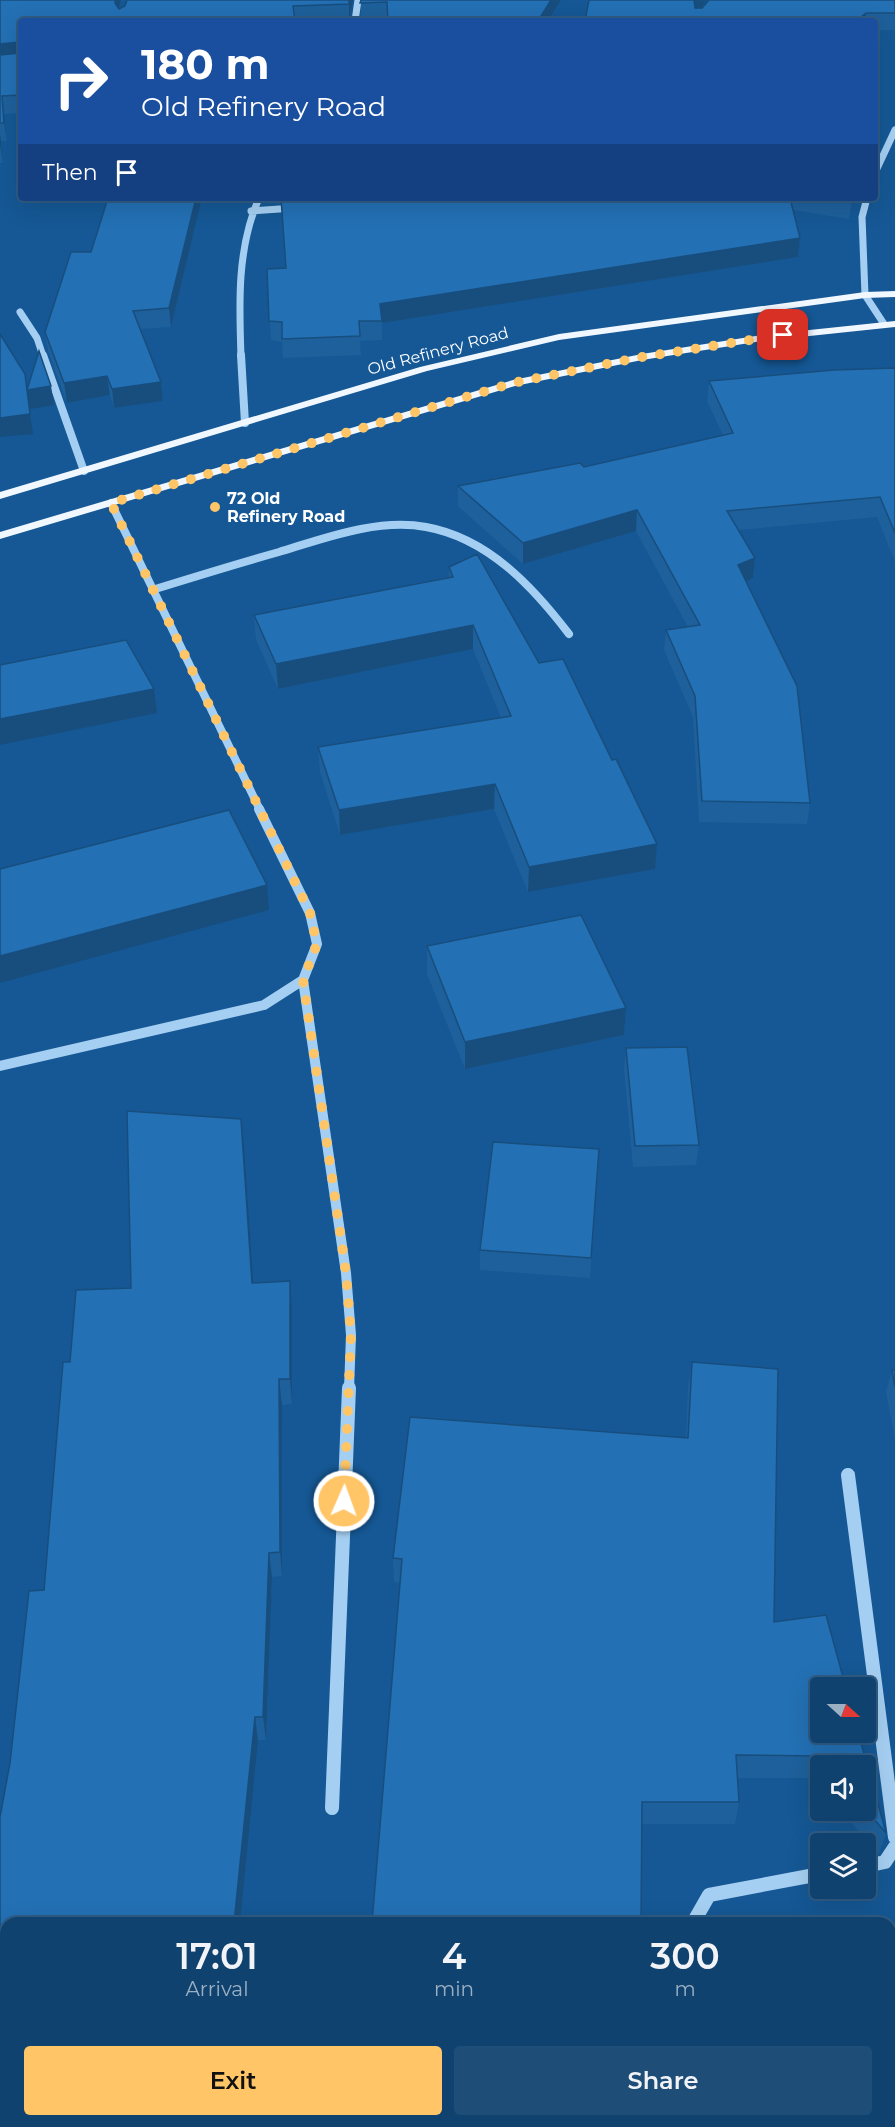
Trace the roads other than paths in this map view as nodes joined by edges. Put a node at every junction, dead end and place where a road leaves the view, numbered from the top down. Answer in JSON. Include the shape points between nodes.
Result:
{"nodes":[{"id":1,"x":358,"y":0,"type":"edge"},
{"id":2,"x":355,"y":18,"type":"edge"},
{"id":3,"x":895,"y":130,"type":"edge"},
{"id":4,"x":878,"y":166,"type":"edge"},
{"id":5,"x":257,"y":201,"type":"edge"},
{"id":6,"x":866,"y":201,"type":"edge"},
{"id":7,"x":299,"y":208,"type":"edge"},
{"id":8,"x":251,"y":211,"type":"junction"},
{"id":9,"x":895,"y":294,"type":"edge"},
{"id":10,"x":865,"y":295,"type":"junction"},
{"id":11,"x":20,"y":312,"type":"dead end"},
{"id":12,"x":889,"y":324,"type":"edge"},
{"id":13,"x":244,"y":423,"type":"junction"},
{"id":14,"x":84,"y":471,"type":"junction"},
{"id":15,"x":0,"y":496,"type":"edge"},
{"id":16,"x":111,"y":503,"type":"junction"},
{"id":17,"x":0,"y":536,"type":"edge"},
{"id":18,"x":152,"y":590,"type":"junction"},
{"id":19,"x":569,"y":634,"type":"dead end"},
{"id":20,"x":303,"y":980,"type":"junction"},
{"id":21,"x":0,"y":1066,"type":"edge"},
{"id":22,"x":848,"y":1475,"type":"dead end"},
{"id":23,"x":332,"y":1808,"type":"dead end"},
{"id":24,"x":895,"y":1837,"type":"edge"},
{"id":25,"x":895,"y":1847,"type":"edge"},
{"id":26,"x":876,"y":1864,"type":"edge"},
{"id":27,"x":810,"y":1876,"type":"edge"},
{"id":28,"x":696,"y":1917,"type":"edge"}],
"edges":[{"from":1,"to":2,"type":"street"},
{"from":3,"to":4,"type":"street"},
{"from":5,"to":8,"type":"street"},
{"from":6,"to":10,"type":"street","via":[[862,217]]},
{"from":7,"to":8,"type":"street"},
{"from":8,"to":13,"type":"street","via":[[240,255]]},
{"from":9,"to":10,"type":"main road","name":"Old Refinery Road"},
{"from":10,"to":12,"type":"street"},
{"from":10,"to":13,"type":"main road","name":"Old Refinery Road","via":[[559,337],[424,369]]},
{"from":11,"to":14,"type":"street","via":[[37,338]]},
{"from":12,"to":16,"type":"main road","via":[[762,338],[513,383]]},
{"from":13,"to":14,"type":"main road","name":"Old Refinery Road"},
{"from":14,"to":15,"type":"main road","name":"Old Refinery Road"},
{"from":16,"to":17,"type":"main road"},
{"from":16,"to":18,"type":"street"},
{"from":18,"to":19,"type":"street","via":[[348,531],[402,525],[446,531],[491,553],[537,594]]},
{"from":18,"to":20,"type":"street","via":[[310,913],[317,944]]},
{"from":20,"to":21,"type":"street","via":[[264,1005]]},
{"from":20,"to":23,"type":"street","via":[[346,1273],[351,1335]]},
{"from":22,"to":24,"type":"street"},
{"from":25,"to":26,"type":"street","via":[[885,1862]]},
{"from":27,"to":28,"type":"street","via":[[709,1895]]}]}
